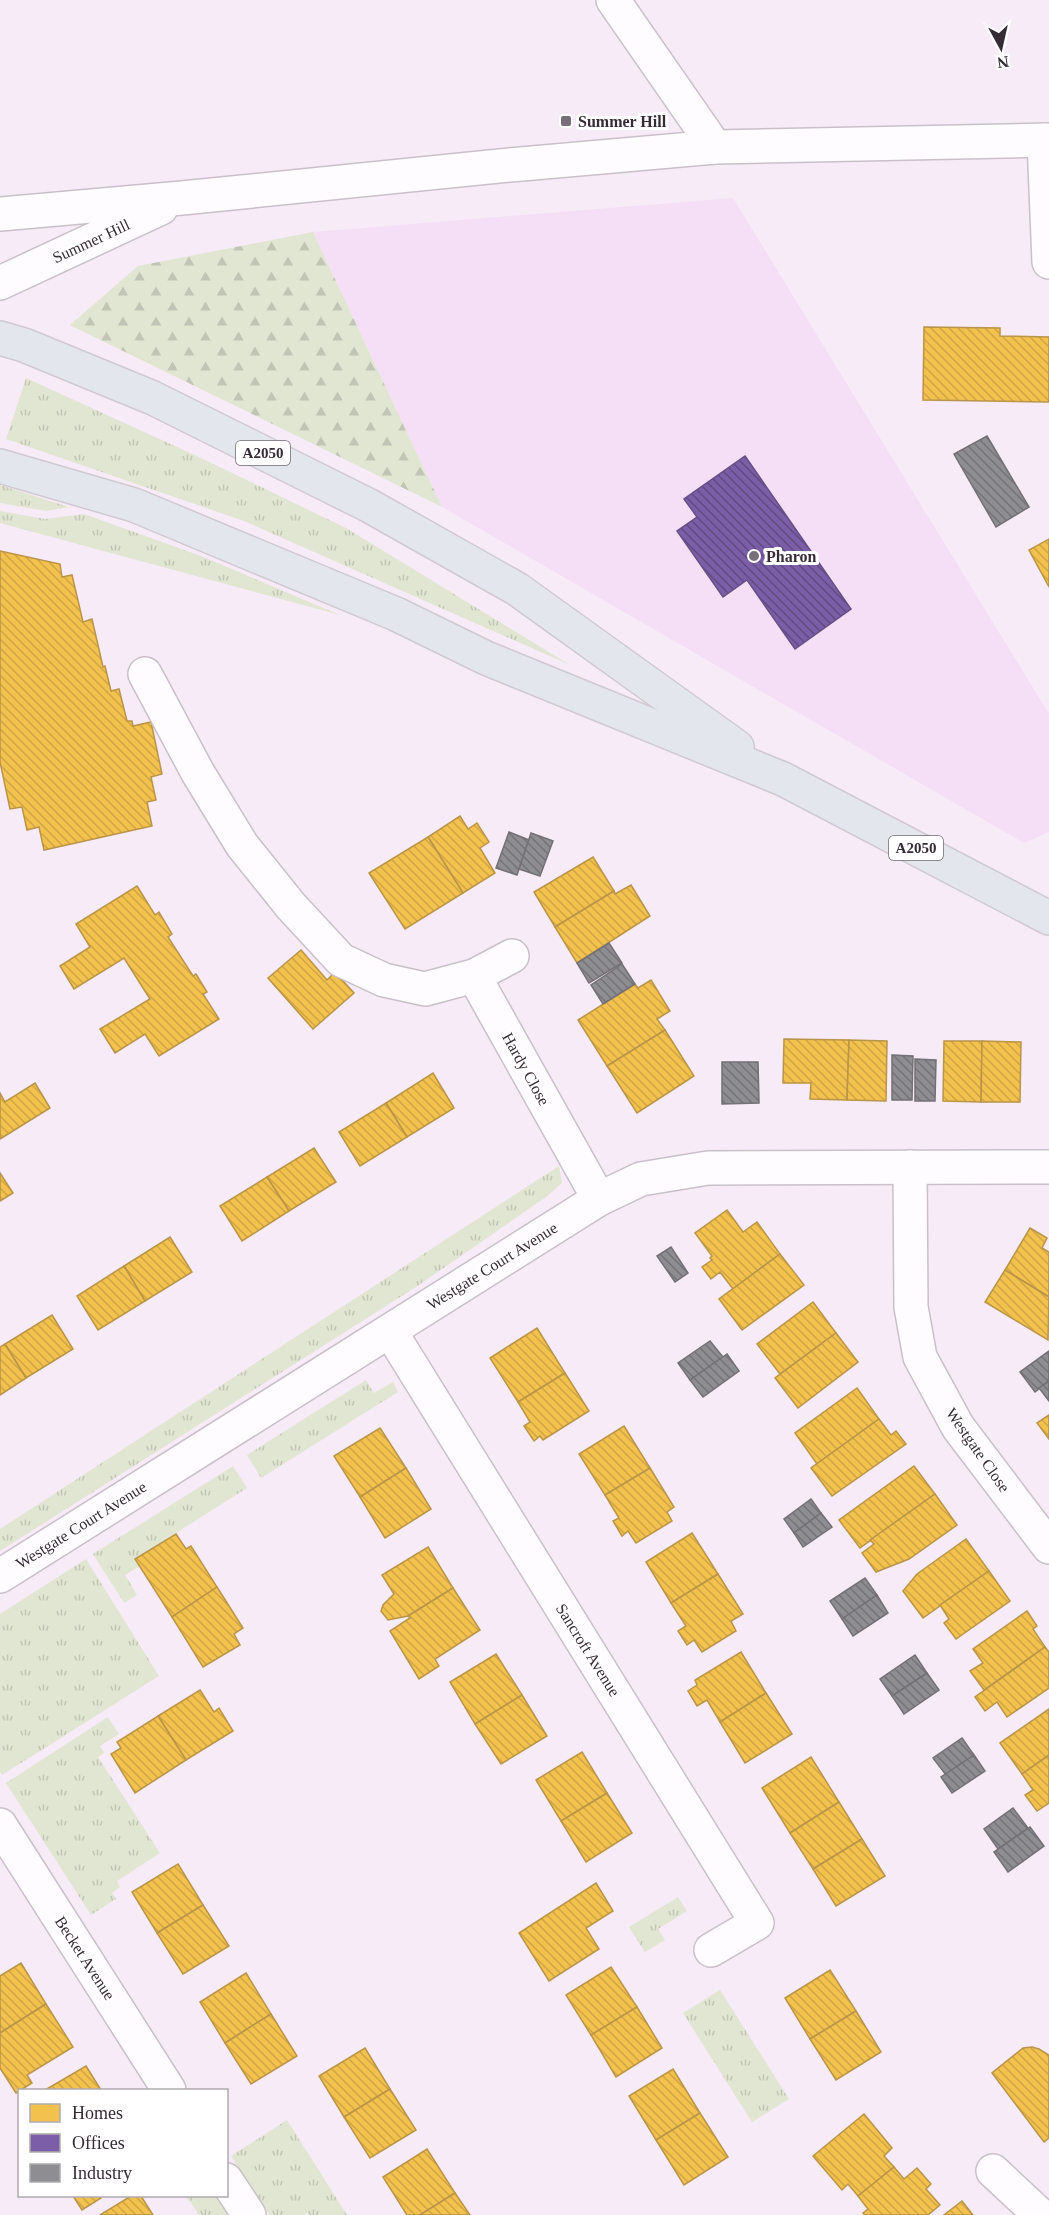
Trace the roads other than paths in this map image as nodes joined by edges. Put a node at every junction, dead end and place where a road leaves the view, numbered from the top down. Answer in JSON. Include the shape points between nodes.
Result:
{"nodes":[{"id":1,"x":613,"y":0,"type":"edge"},
{"id":2,"x":1046,"y":140,"type":"edge"},
{"id":3,"x":716,"y":147,"type":"junction"},
{"id":4,"x":182,"y":198,"type":"junction"},
{"id":5,"x":0,"y":214,"type":"edge"},
{"id":6,"x":1049,"y":262,"type":"edge"},
{"id":7,"x":0,"y":283,"type":"edge"},
{"id":8,"x":0,"y":338,"type":"edge"},
{"id":9,"x":0,"y":466,"type":"edge"},
{"id":10,"x":145,"y":674,"type":"dead end"},
{"id":11,"x":783,"y":779,"type":"junction"},
{"id":12,"x":1049,"y":918,"type":"edge"},
{"id":13,"x":512,"y":956,"type":"dead end"},
{"id":14,"x":474,"y":976,"type":"junction"},
{"id":15,"x":910,"y":1167,"type":"junction"},
{"id":16,"x":1049,"y":1167,"type":"edge"},
{"id":17,"x":599,"y":1199,"type":"junction"},
{"id":18,"x":390,"y":1331,"type":"junction"},
{"id":19,"x":1049,"y":1547,"type":"edge"},
{"id":20,"x":0,"y":1576,"type":"edge"},
{"id":21,"x":0,"y":1825,"type":"edge"},
{"id":22,"x":711,"y":1950,"type":"dead end"},
{"id":23,"x":168,"y":2089,"type":"edge"},
{"id":24,"x":993,"y":2171,"type":"dead end"},
{"id":25,"x":228,"y":2183,"type":"edge"},
{"id":26,"x":249,"y":2215,"type":"edge"},
{"id":27,"x":1040,"y":2215,"type":"edge"}],
"edges":[{"from":1,"to":3,"type":"street"},
{"from":2,"to":3,"type":"street","name":"Summer Hill"},
{"from":2,"to":6,"type":"street"},
{"from":3,"to":4,"type":"street","name":"Summer Hill"},
{"from":4,"to":5,"type":"street","name":"Summer Hill"},
{"from":4,"to":7,"type":"street","name":"Summer Hill"},
{"from":8,"to":11,"type":"main road","number":"A2050","via":[[153,398],[368,505],[517,589]]},
{"from":9,"to":11,"type":"main road","number":"A2050","via":[[134,505],[396,614],[486,658]]},
{"from":10,"to":14,"type":"street","via":[[242,845],[341,960],[384,980],[425,989]]},
{"from":11,"to":12,"type":"main road","number":"A2050"},
{"from":13,"to":14,"type":"street"},
{"from":14,"to":17,"type":"street","name":"Hardy Close"},
{"from":15,"to":16,"type":"street","name":"Westgate Court Avenue"},
{"from":15,"to":17,"type":"street","name":"Westgate Court Avenue","via":[[708,1168],[641,1179]]},
{"from":15,"to":19,"type":"street","name":"Westgate Close","via":[[911,1307],[920,1357],[958,1427]]},
{"from":17,"to":18,"type":"street","name":"Westgate Court Avenue"},
{"from":18,"to":20,"type":"street","name":"Westgate Court Avenue"},
{"from":18,"to":22,"type":"street","name":"Sancroft Avenue","via":[[757,1923]]},
{"from":21,"to":23,"type":"street","name":"Becket Avenue"},
{"from":24,"to":27,"type":"street"},
{"from":25,"to":26,"type":"street"}]}
